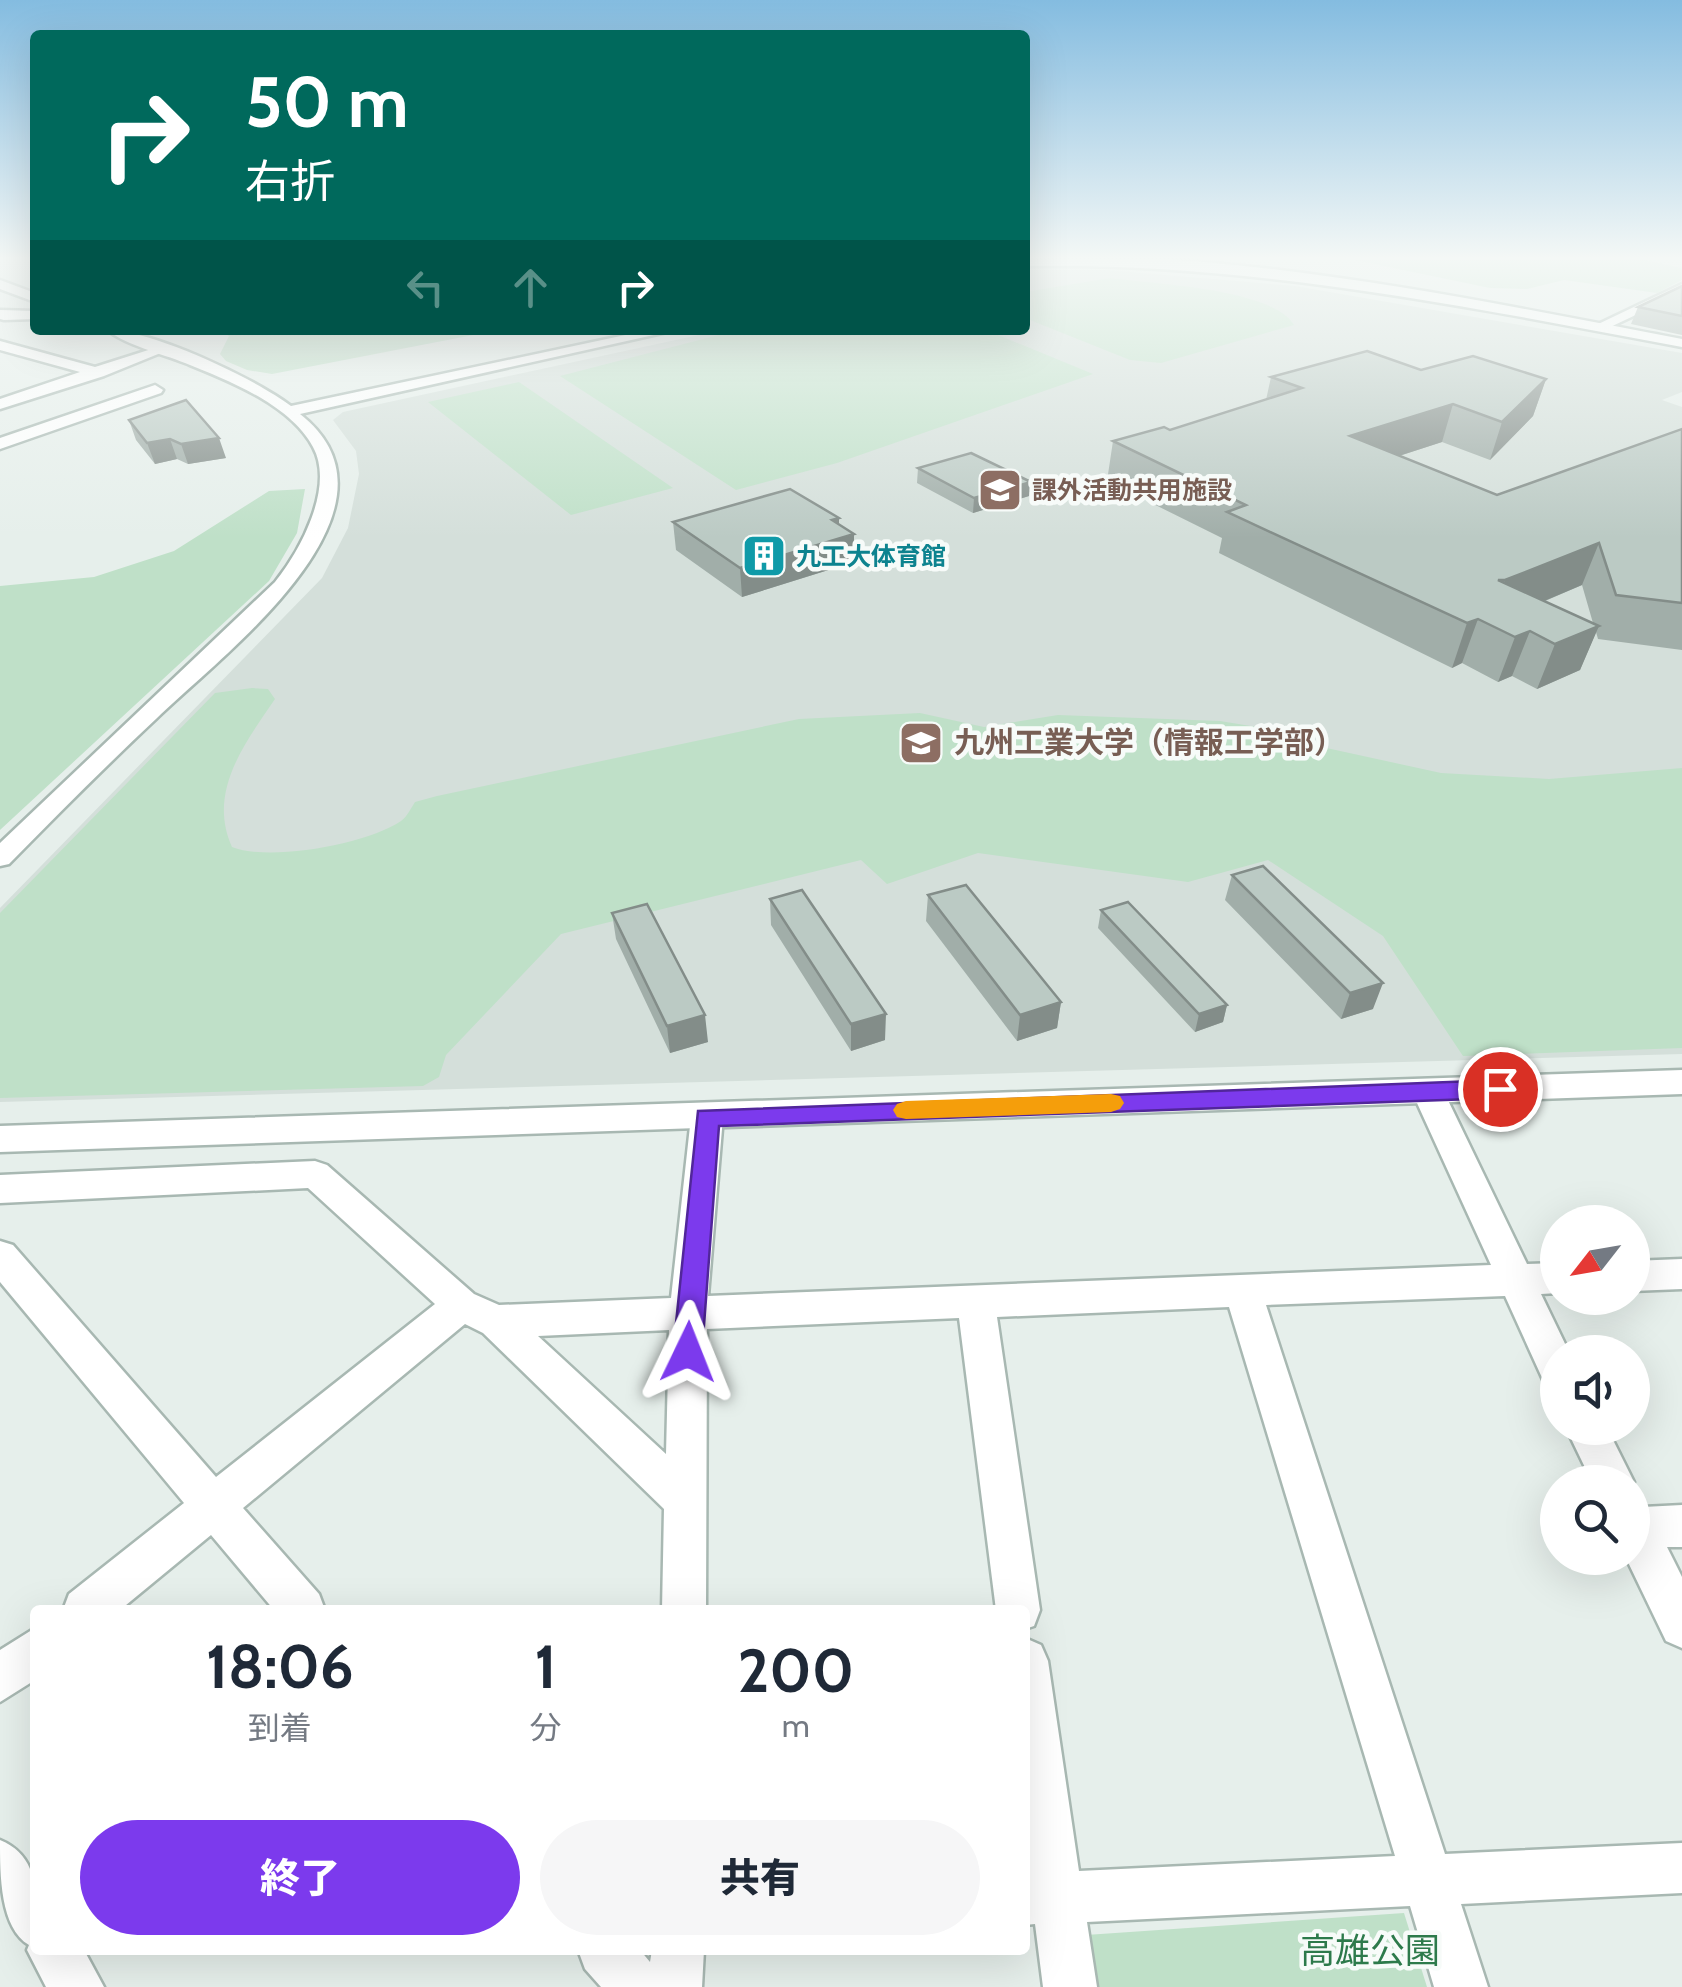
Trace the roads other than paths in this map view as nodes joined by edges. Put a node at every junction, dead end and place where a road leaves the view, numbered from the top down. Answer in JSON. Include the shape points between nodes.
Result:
{"nodes":[{"id":1,"x":24,"y":353,"type":"edge"},
{"id":2,"x":153,"y":353,"type":"edge"},
{"id":3,"x":167,"y":353,"type":"edge"},
{"id":4,"x":561,"y":353,"type":"edge"},
{"id":5,"x":37,"y":357,"type":"junction"},
{"id":6,"x":0,"y":368,"type":"edge"},
{"id":7,"x":96,"y":372,"type":"junction"},
{"id":8,"x":0,"y":404,"type":"edge"},
{"id":9,"x":290,"y":410,"type":"junction"},
{"id":10,"x":0,"y":444,"type":"edge"},
{"id":11,"x":0,"y":858,"type":"edge"},
{"id":12,"x":1682,"y":1082,"type":"edge"},
{"id":13,"x":1428,"y":1092,"type":"junction"},
{"id":14,"x":707,"y":1117,"type":"junction"},
{"id":15,"x":0,"y":1140,"type":"edge"},
{"id":16,"x":0,"y":1189,"type":"edge"},
{"id":17,"x":0,"y":1256,"type":"edge"},
{"id":18,"x":1682,"y":1274,"type":"edge"},
{"id":19,"x":1650,"y":1275,"type":"edge"},
{"id":20,"x":1540,"y":1279,"type":"edge"},
{"id":21,"x":1514,"y":1280,"type":"junction"},
{"id":22,"x":1242,"y":1291,"type":"junction"},
{"id":23,"x":976,"y":1302,"type":"junction"},
{"id":24,"x":479,"y":1313,"type":"junction"},
{"id":25,"x":688,"y":1314,"type":"junction"},
{"id":26,"x":1541,"y":1335,"type":"edge"},
{"id":27,"x":686,"y":1501,"type":"junction"},
{"id":28,"x":212,"y":1507,"type":"junction"},
{"id":29,"x":1650,"y":1526,"type":"edge"},
{"id":30,"x":1682,"y":1526,"type":"edge"},
{"id":31,"x":1650,"y":1559,"type":"edge"},
{"id":32,"x":92,"y":1605,"type":"edge"},
{"id":33,"x":299,"y":1605,"type":"edge"},
{"id":34,"x":684,"y":1605,"type":"edge"},
{"id":35,"x":1017,"y":1605,"type":"edge"},
{"id":36,"x":1682,"y":1625,"type":"edge"},
{"id":37,"x":30,"y":1655,"type":"edge"},
{"id":38,"x":0,"y":1679,"type":"edge"},
{"id":39,"x":1030,"y":1734,"type":"edge"},
{"id":40,"x":0,"y":1865,"type":"edge"},
{"id":41,"x":1682,"y":1868,"type":"edge"},
{"id":42,"x":1428,"y":1880,"type":"junction"},
{"id":43,"x":1041,"y":1898,"type":"edge"},
{"id":44,"x":30,"y":1913,"type":"edge"},
{"id":45,"x":57,"y":1955,"type":"edge"},
{"id":46,"x":608,"y":1955,"type":"edge"},
{"id":47,"x":678,"y":1955,"type":"edge"},
{"id":48,"x":77,"y":1987,"type":"edge"},
{"id":49,"x":637,"y":1987,"type":"edge"},
{"id":50,"x":676,"y":1987,"type":"edge"},
{"id":51,"x":1070,"y":1987,"type":"edge"},
{"id":52,"x":1461,"y":1987,"type":"edge"}],
"edges":[{"from":1,"to":5,"type":"street"},
{"from":2,"to":7,"type":"street"},
{"from":3,"to":9,"type":"street"},
{"from":4,"to":9,"type":"street"},
{"from":5,"to":6,"type":"street"},
{"from":5,"to":7,"type":"street"},
{"from":7,"to":8,"type":"street"},
{"from":7,"to":10,"type":"street","via":[[155,390]]},
{"from":9,"to":11,"type":"street","via":[[322,445],[329,479],[310,547],[282,588]]},
{"from":12,"to":13,"type":"street"},
{"from":13,"to":14,"type":"street"},
{"from":13,"to":21,"type":"street"},
{"from":14,"to":15,"type":"street"},
{"from":14,"to":25,"type":"street"},
{"from":16,"to":24,"type":"street","via":[[314,1174]]},
{"from":17,"to":28,"type":"street"},
{"from":18,"to":19,"type":"street"},
{"from":20,"to":21,"type":"street"},
{"from":21,"to":22,"type":"street"},
{"from":21,"to":26,"type":"street"},
{"from":22,"to":23,"type":"street"},
{"from":22,"to":42,"type":"street"},
{"from":23,"to":25,"type":"street"},
{"from":23,"to":35,"type":"street"},
{"from":24,"to":25,"type":"street"},
{"from":24,"to":27,"type":"street"},
{"from":24,"to":28,"type":"street"},
{"from":25,"to":27,"type":"street"},
{"from":27,"to":34,"type":"street"},
{"from":28,"to":32,"type":"street"},
{"from":28,"to":33,"type":"street"},
{"from":29,"to":30,"type":"street"},
{"from":31,"to":36,"type":"street"},
{"from":37,"to":38,"type":"street"},
{"from":39,"to":43,"type":"street"},
{"from":40,"to":44,"type":"street"},
{"from":41,"to":42,"type":"street"},
{"from":42,"to":43,"type":"street"},
{"from":42,"to":52,"type":"street"},
{"from":43,"to":51,"type":"street"},
{"from":45,"to":48,"type":"street"},
{"from":46,"to":49,"type":"street"},
{"from":47,"to":50,"type":"street"}]}
